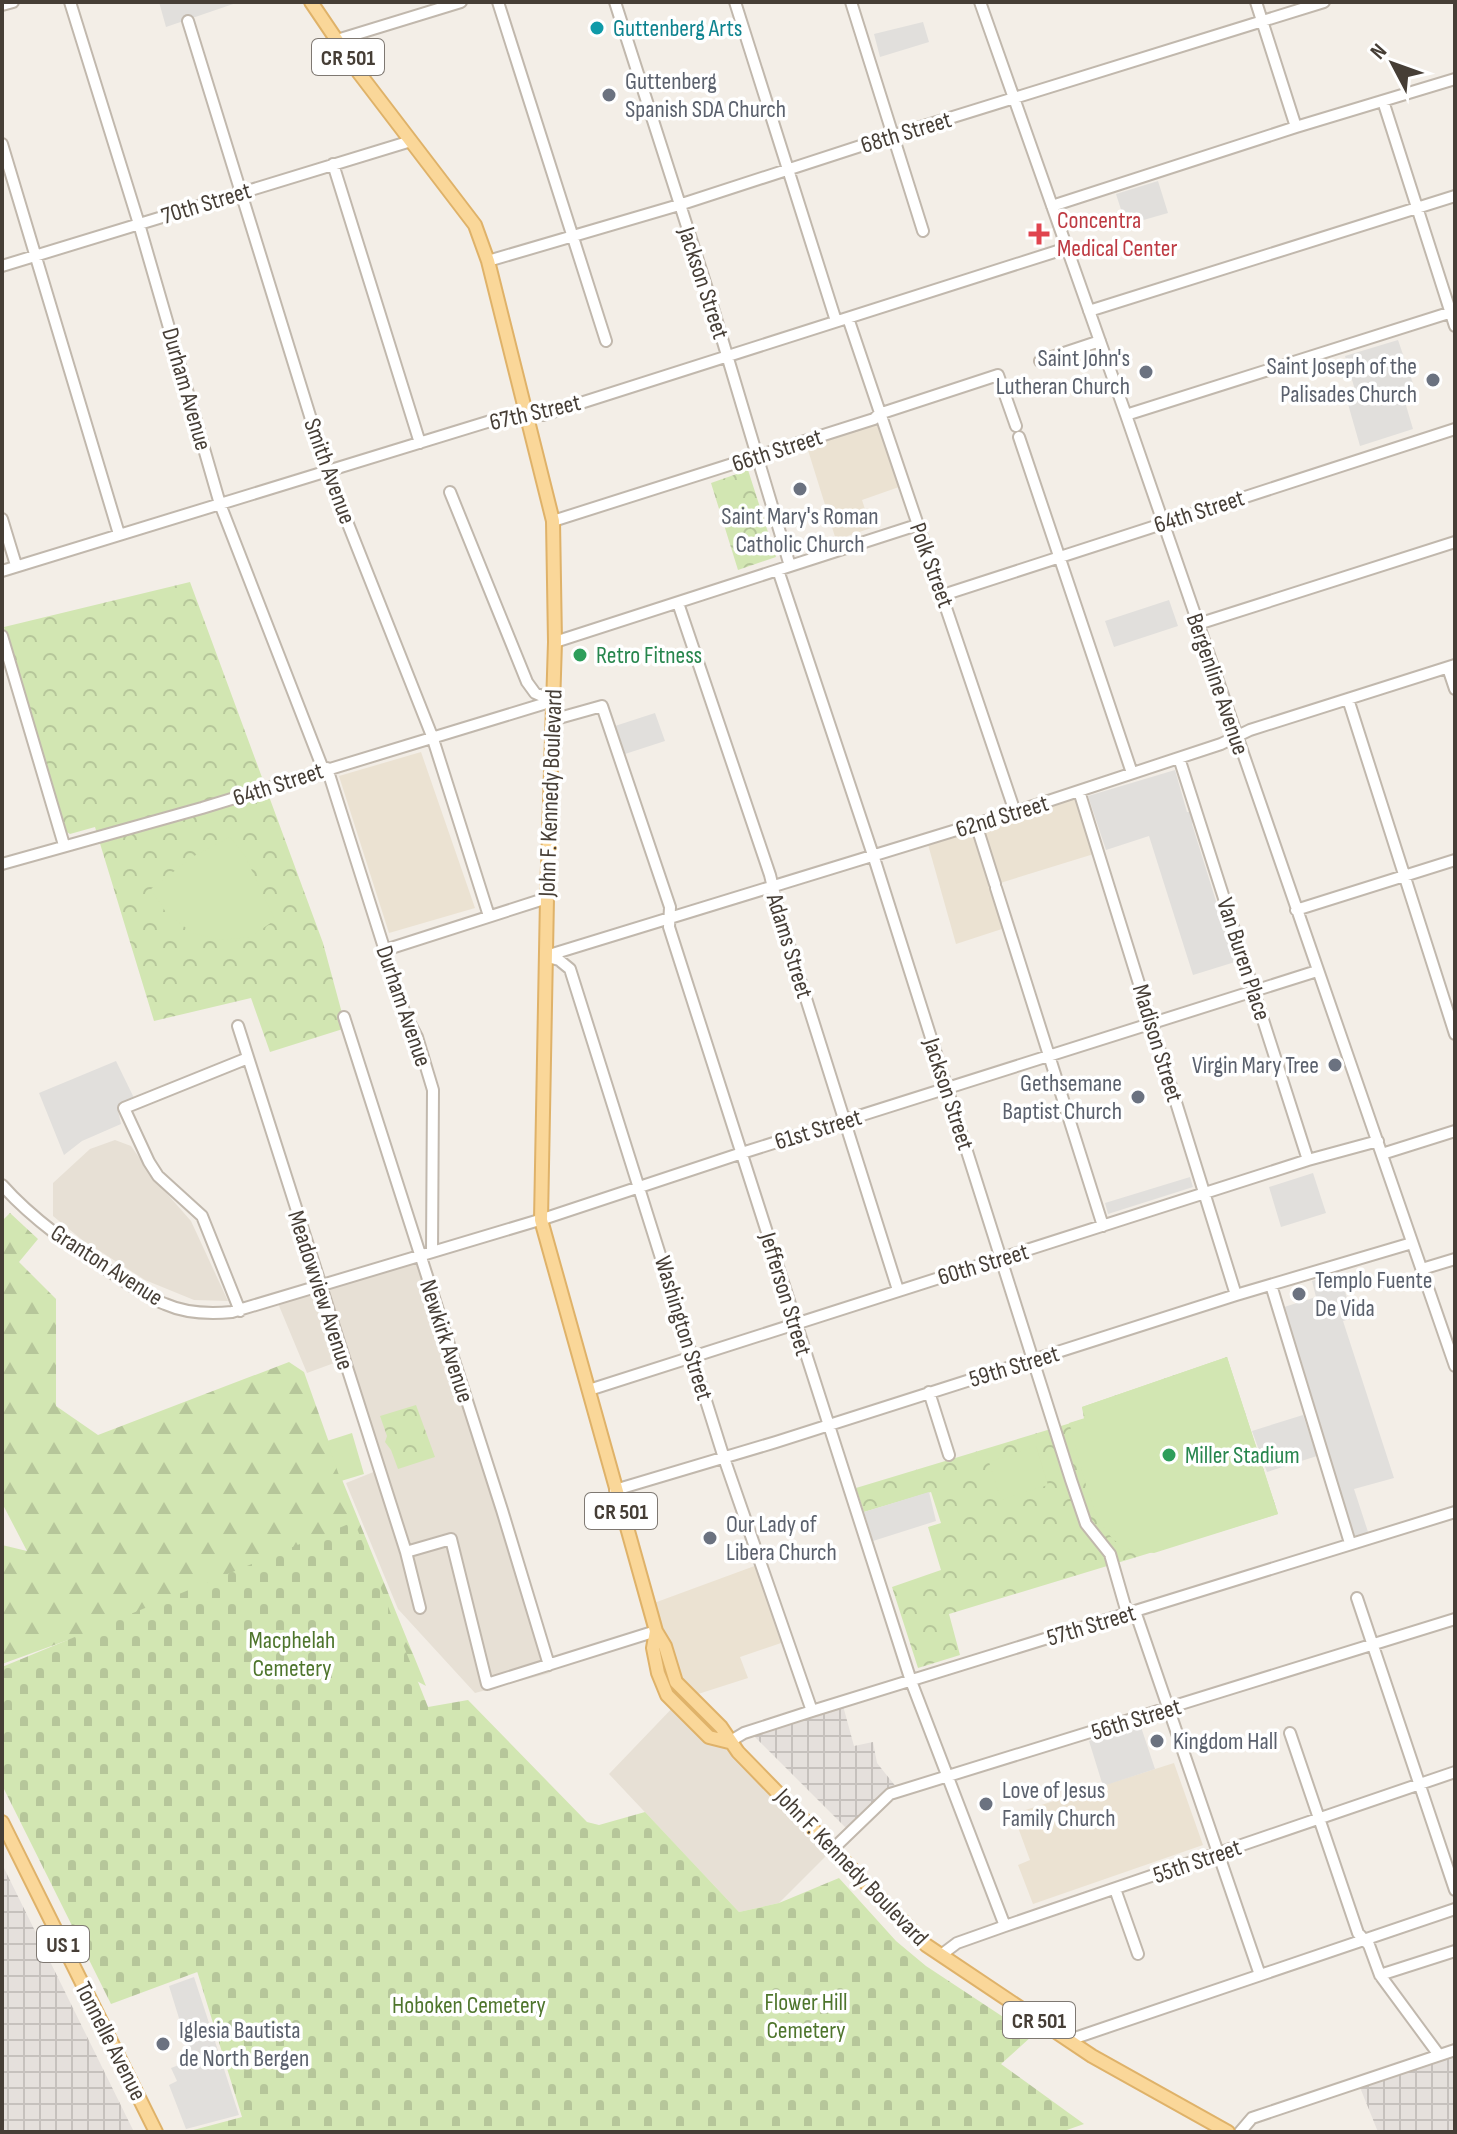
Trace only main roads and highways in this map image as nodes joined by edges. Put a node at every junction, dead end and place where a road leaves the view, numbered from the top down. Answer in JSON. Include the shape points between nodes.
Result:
{"nodes":[{"id":1,"x":311,"y":2,"type":"edge"},
{"id":2,"x":2,"y":1822,"type":"edge"},
{"id":3,"x":156,"y":2132,"type":"edge"},
{"id":4,"x":1228,"y":2132,"type":"edge"}],
"edges":[{"from":1,"to":4,"type":"main road","name":"John F. Kennedy Boulevard","number":"CR 501","via":[[475,225],[553,521],[555,642],[541,1220],[656,1631],[676,1682],[915,1934],[1133,2081]]},
{"from":2,"to":3,"type":"main road","name":"Tonnelle Avenue","number":"US 1"}]}
